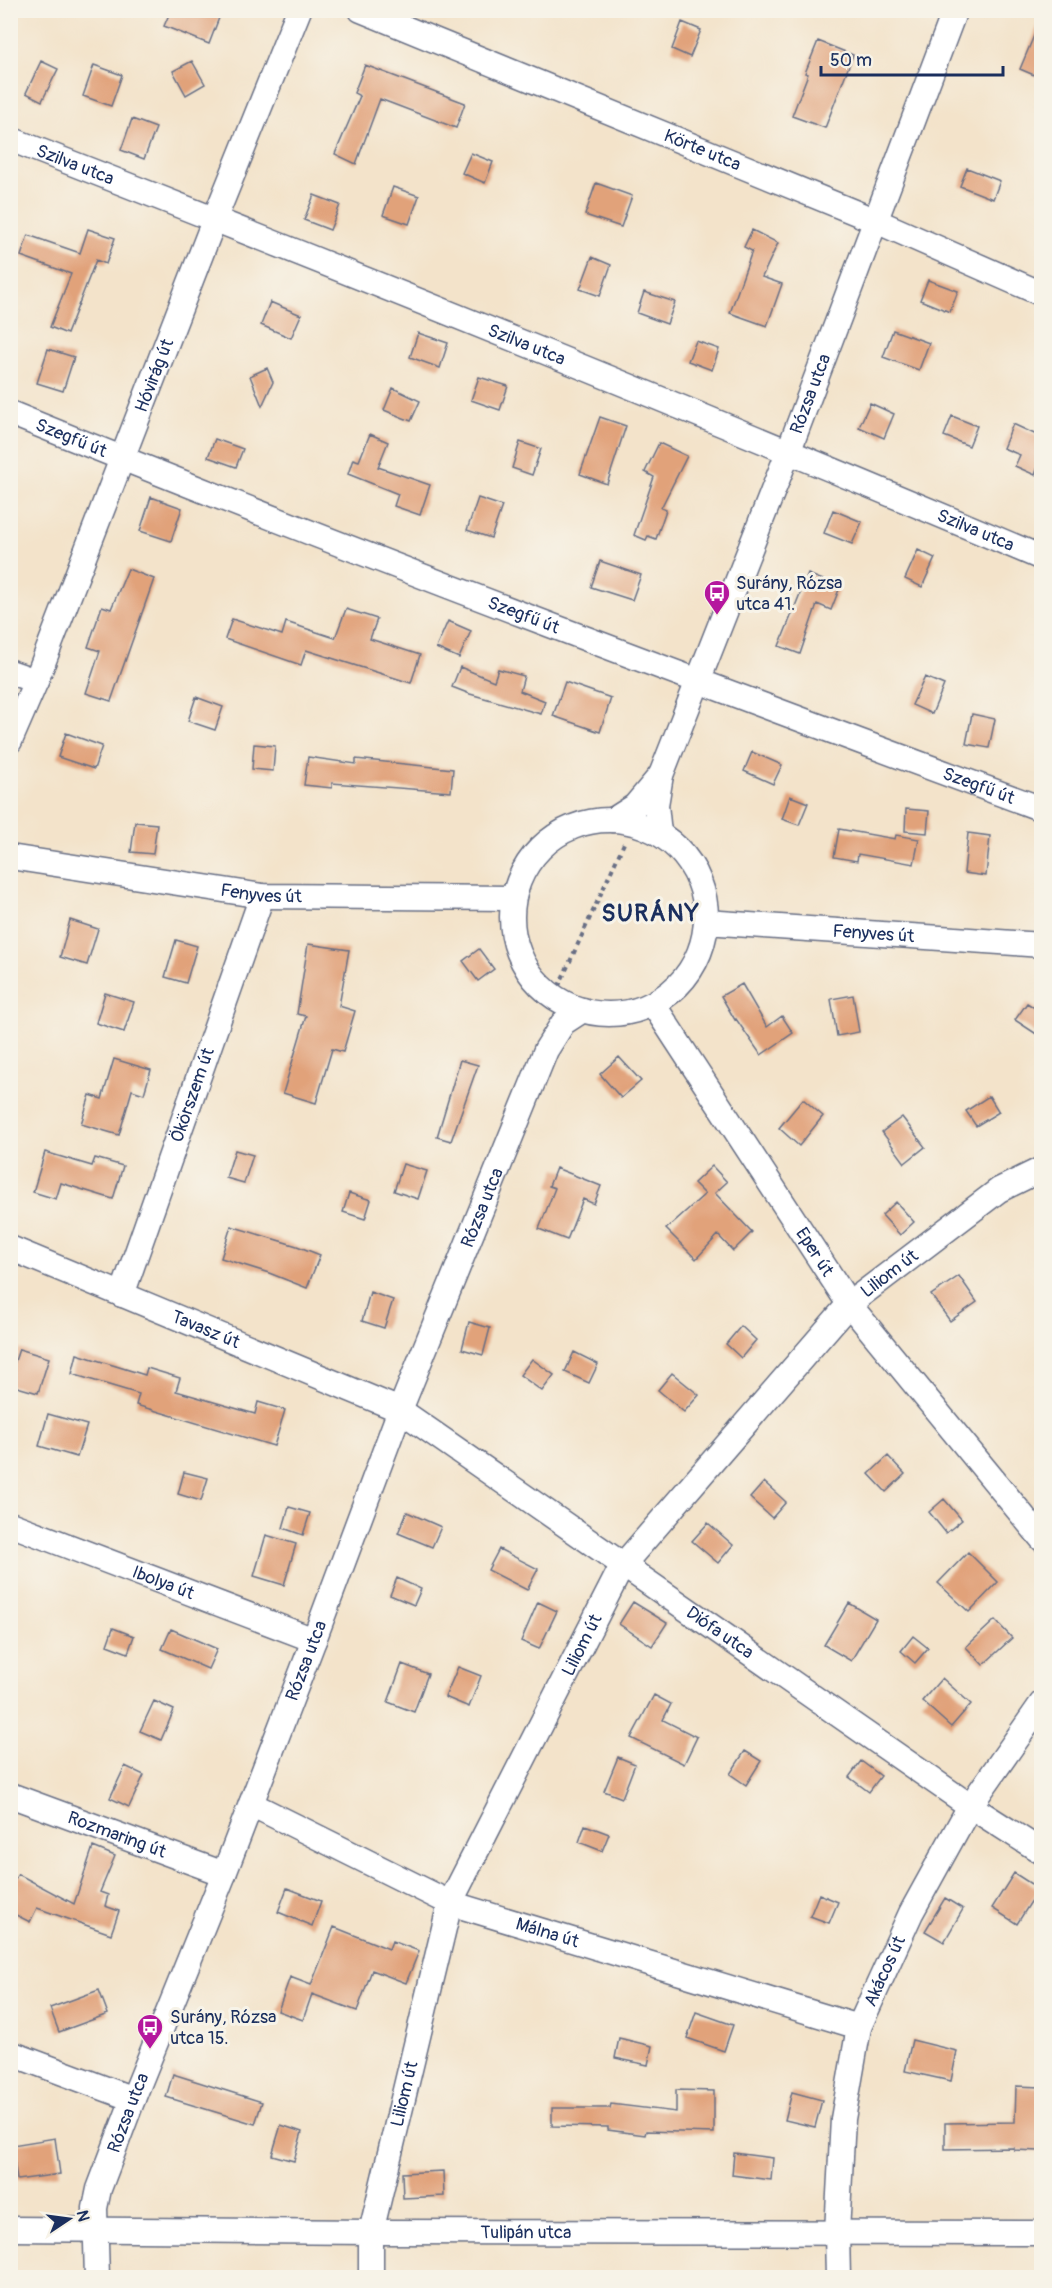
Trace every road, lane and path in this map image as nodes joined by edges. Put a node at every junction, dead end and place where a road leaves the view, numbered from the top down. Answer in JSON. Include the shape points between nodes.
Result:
{"nodes":[{"id":1,"x":299,"y":10,"type":"edge"},
{"id":2,"x":361,"y":10,"type":"edge"},
{"id":3,"x":955,"y":10,"type":"edge"},
{"id":4,"x":10,"y":139,"type":"edge"},
{"id":5,"x":215,"y":219,"type":"junction"},
{"id":6,"x":876,"y":221,"type":"junction"},
{"id":7,"x":1041,"y":294,"type":"edge"},
{"id":8,"x":10,"y":413,"type":"edge"},
{"id":9,"x":789,"y":450,"type":"junction"},
{"id":10,"x":122,"y":458,"type":"junction"},
{"id":11,"x":1041,"y":558,"type":"edge"},
{"id":12,"x":10,"y":672,"type":"edge"},
{"id":13,"x":36,"y":681,"type":"junction"},
{"id":14,"x":698,"y":682,"type":"junction"},
{"id":15,"x":10,"y":741,"type":"edge"},
{"id":16,"x":661,"y":775,"type":"junction"},
{"id":17,"x":1041,"y":809,"type":"edge"},
{"id":18,"x":624,"y":821,"type":"junction"},
{"id":19,"x":659,"y":833,"type":"junction"},
{"id":20,"x":10,"y":857,"type":"edge"},
{"id":21,"x":262,"y":896,"type":"junction"},
{"id":22,"x":513,"y":898,"type":"junction"},
{"id":23,"x":706,"y":922,"type":"junction"},
{"id":24,"x":1041,"y":945,"type":"edge"},
{"id":25,"x":546,"y":998,"type":"junction"},
{"id":26,"x":653,"y":1004,"type":"junction"},
{"id":27,"x":583,"y":1010,"type":"junction"},
{"id":28,"x":546,"y":1050,"type":"junction"},
{"id":29,"x":1041,"y":1169,"type":"edge"},
{"id":30,"x":10,"y":1248,"type":"edge"},
{"id":31,"x":122,"y":1295,"type":"junction"},
{"id":32,"x":849,"y":1304,"type":"junction"},
{"id":33,"x":400,"y":1410,"type":"junction"},
{"id":34,"x":10,"y":1524,"type":"edge"},
{"id":35,"x":1041,"y":1539,"type":"edge"},
{"id":36,"x":622,"y":1566,"type":"junction"},
{"id":37,"x":314,"y":1640,"type":"junction"},
{"id":38,"x":1041,"y":1703,"type":"edge"},
{"id":39,"x":10,"y":1795,"type":"edge"},
{"id":40,"x":251,"y":1804,"type":"junction"},
{"id":41,"x":970,"y":1806,"type":"junction"},
{"id":42,"x":1041,"y":1852,"type":"edge"},
{"id":43,"x":224,"y":1874,"type":"junction"},
{"id":44,"x":450,"y":1903,"type":"junction"},
{"id":45,"x":859,"y":2027,"type":"junction"},
{"id":46,"x":10,"y":2053,"type":"edge"},
{"id":47,"x":133,"y":2099,"type":"junction"},
{"id":48,"x":10,"y":2229,"type":"edge"},
{"id":49,"x":96,"y":2229,"type":"junction"},
{"id":50,"x":371,"y":2232,"type":"junction"},
{"id":51,"x":837,"y":2232,"type":"junction"},
{"id":52,"x":1041,"y":2233,"type":"edge"},
{"id":53,"x":97,"y":2277,"type":"edge"},
{"id":54,"x":371,"y":2277,"type":"edge"},
{"id":55,"x":838,"y":2277,"type":"edge"}],
"edges":[{"from":1,"to":5,"type":"street","name":"Hóvirág út"},
{"from":2,"to":6,"type":"street","name":"Körte utca"},
{"from":3,"to":6,"type":"street","name":"Rózsa utca"},
{"from":4,"to":5,"type":"street","name":"Szilva utca"},
{"from":5,"to":9,"type":"street","name":"Szilva utca"},
{"from":5,"to":10,"type":"street","name":"Hóvirág út"},
{"from":6,"to":7,"type":"street","name":"Körte utca"},
{"from":6,"to":9,"type":"street","name":"Rózsa utca"},
{"from":8,"to":10,"type":"street","name":"Szegfű út"},
{"from":9,"to":11,"type":"street","name":"Szilva utca"},
{"from":9,"to":14,"type":"street","name":"Rózsa utca"},
{"from":10,"to":13,"type":"street","name":"Hóvirág út"},
{"from":10,"to":14,"type":"street","name":"Szegfű út"},
{"from":12,"to":13,"type":"street"},
{"from":13,"to":15,"type":"street","name":"Hóvirág út"},
{"from":14,"to":16,"type":"street","name":"Rózsa utca"},
{"from":14,"to":17,"type":"street","name":"Szegfű út"},
{"from":16,"to":18,"type":"street"},
{"from":16,"to":19,"type":"street","via":[[656,805]]},
{"from":18,"to":19,"type":"street"},
{"from":18,"to":22,"type":"street","via":[[594,820],[576,825],[546,843],[522,873]]},
{"from":18,"to":25,"type":"path"},
{"from":19,"to":23,"type":"street","via":[[686,857],[702,888]]},
{"from":20,"to":21,"type":"street","name":"Fenyves út"},
{"from":21,"to":22,"type":"street","name":"Fenyves út"},
{"from":21,"to":31,"type":"street","name":"Ökörszem út"},
{"from":22,"to":25,"type":"street","via":[[513,931],[519,954]]},
{"from":23,"to":24,"type":"street","name":"Fenyves út"},
{"from":23,"to":26,"type":"street","via":[[700,951],[684,979]]},
{"from":25,"to":27,"type":"street"},
{"from":25,"to":28,"type":"street"},
{"from":26,"to":27,"type":"street","via":[[616,1014]]},
{"from":26,"to":32,"type":"street","name":"Eper út"},
{"from":27,"to":28,"type":"street","via":[[563,1023]]},
{"from":28,"to":33,"type":"street","name":"Rózsa utca"},
{"from":29,"to":32,"type":"street","name":"Liliom út","via":[[999,1190]]},
{"from":30,"to":31,"type":"street","name":"Tavasz út"},
{"from":31,"to":33,"type":"street","name":"Tavasz út"},
{"from":32,"to":35,"type":"street","name":"Eper út"},
{"from":32,"to":36,"type":"street","name":"Liliom út"},
{"from":33,"to":36,"type":"street","name":"Diófa utca"},
{"from":33,"to":37,"type":"street","name":"Rózsa utca"},
{"from":34,"to":37,"type":"street","name":"Ibolya út"},
{"from":36,"to":41,"type":"street","name":"Diófa utca"},
{"from":36,"to":44,"type":"street","name":"Liliom út"},
{"from":37,"to":40,"type":"street","name":"Rózsa utca"},
{"from":38,"to":41,"type":"street","name":"Akácos út"},
{"from":39,"to":43,"type":"street","name":"Rozmaring út"},
{"from":40,"to":43,"type":"street","name":"Rózsa utca"},
{"from":40,"to":44,"type":"street","name":"Málna út"},
{"from":41,"to":42,"type":"street","name":"Diófa utca"},
{"from":41,"to":45,"type":"street","name":"Akácos út","via":[[911,1913]]},
{"from":43,"to":47,"type":"street","name":"Rózsa utca"},
{"from":44,"to":45,"type":"street","name":"Málna út"},
{"from":44,"to":50,"type":"street","name":"Liliom út"},
{"from":45,"to":51,"type":"street","name":"Akácos út","via":[[843,2119]]},
{"from":46,"to":47,"type":"street"},
{"from":47,"to":49,"type":"street","name":"Rózsa utca","via":[[99,2189]]},
{"from":48,"to":49,"type":"street","name":"Tulipán utca"},
{"from":49,"to":50,"type":"street","name":"Tulipán utca"},
{"from":49,"to":53,"type":"street","name":"Rózsa utca"},
{"from":50,"to":51,"type":"street","name":"Tulipán utca"},
{"from":50,"to":54,"type":"street","name":"Liliom út"},
{"from":51,"to":52,"type":"street","name":"Tulipán utca"},
{"from":51,"to":55,"type":"street","name":"Akácos út"}]}
